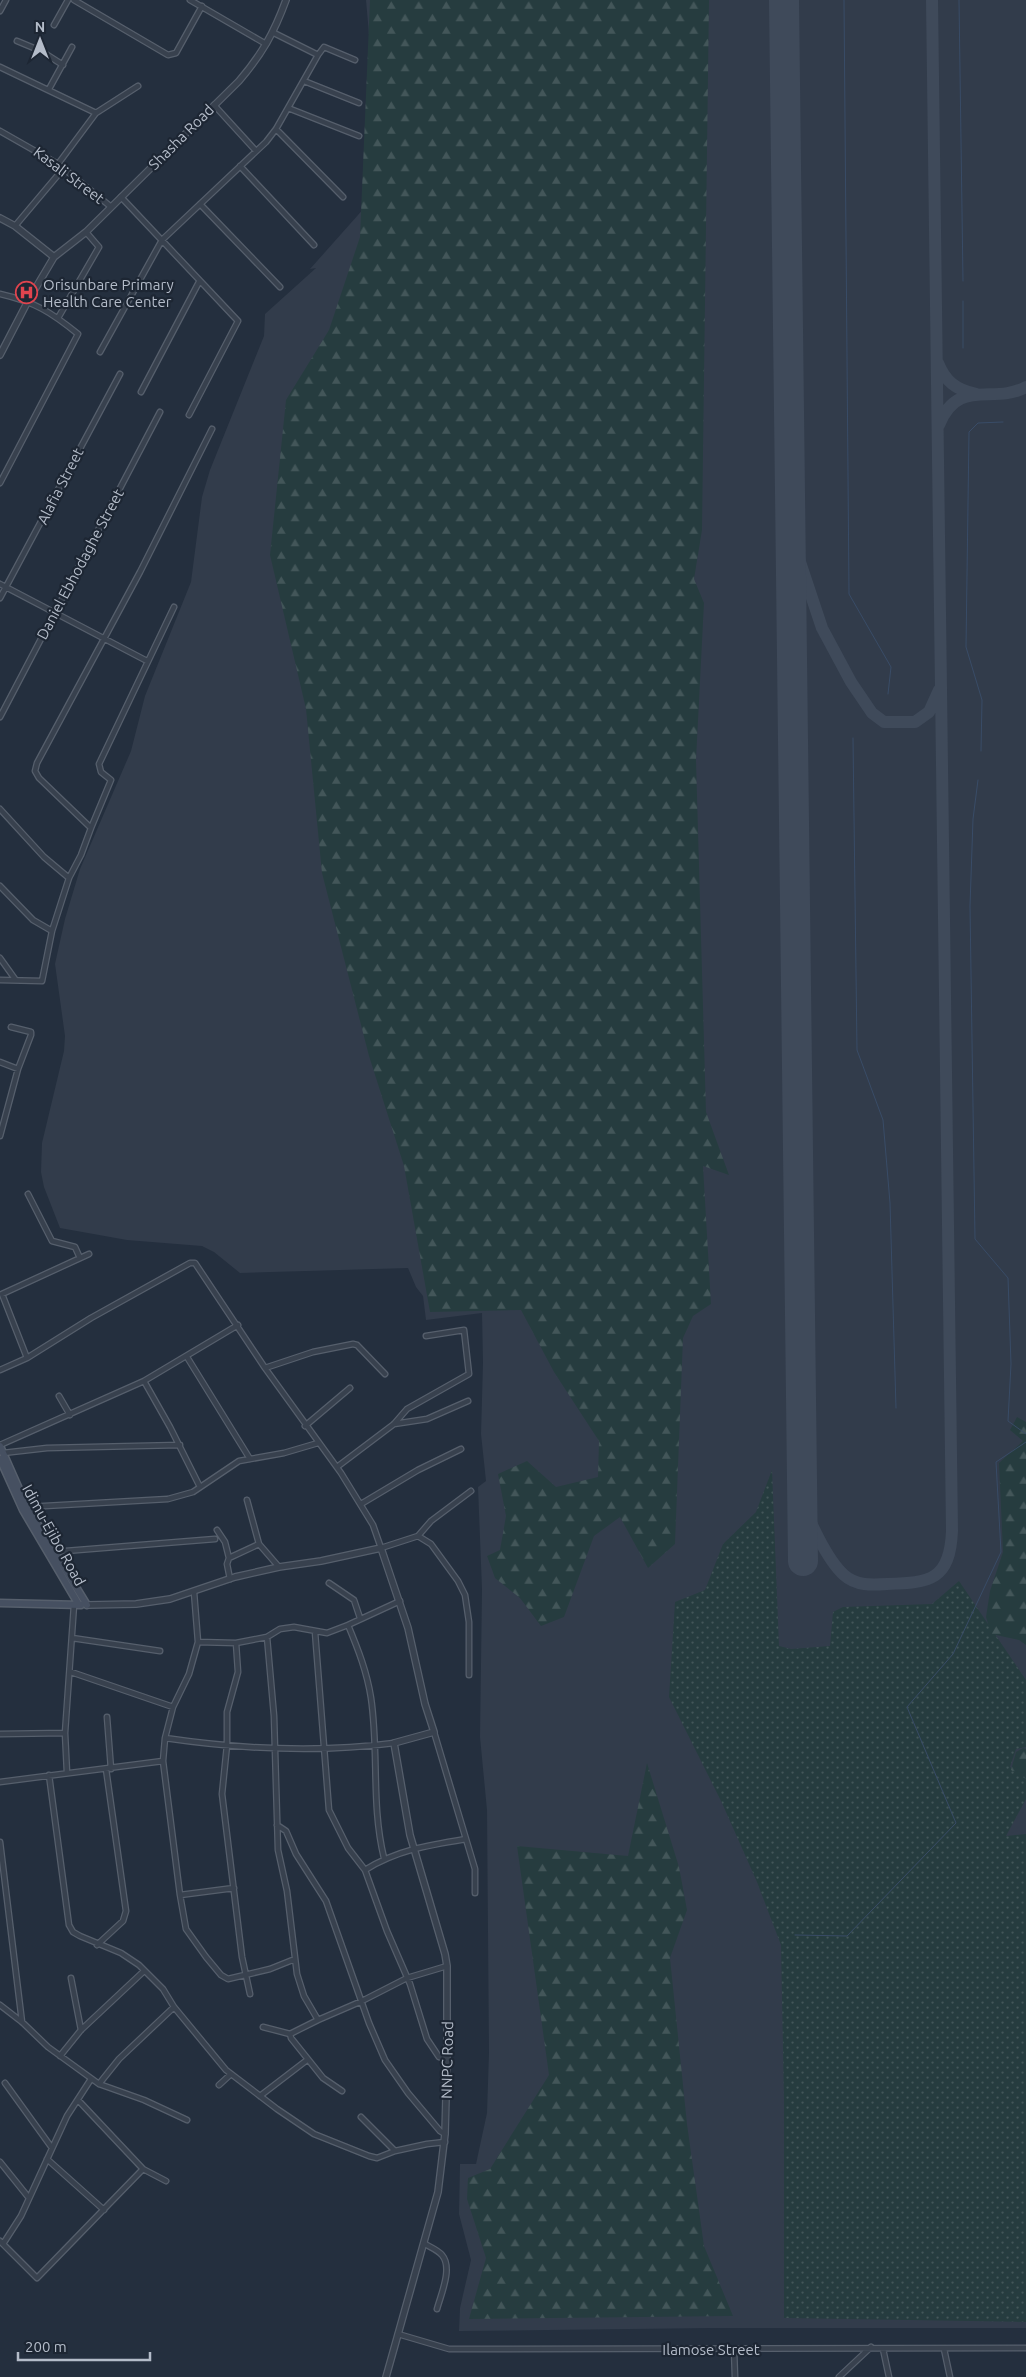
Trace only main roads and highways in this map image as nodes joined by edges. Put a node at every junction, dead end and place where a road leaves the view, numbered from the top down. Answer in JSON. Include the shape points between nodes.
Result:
{"nodes":[{"id":1,"x":0,"y":1445,"type":"edge"},
{"id":2,"x":2,"y":1456,"type":"edge"},
{"id":3,"x":6,"y":1467,"type":"junction"},
{"id":4,"x":30,"y":1517,"type":"junction"},
{"id":5,"x":0,"y":1603,"type":"edge"},
{"id":6,"x":76,"y":1605,"type":"junction"}],
"edges":[{"from":1,"to":2,"type":"main road","name":"Idimu-Ejibo Road"},
{"from":2,"to":3,"type":"main road","name":"Idimu-Ejibo Road"},
{"from":3,"to":4,"type":"main road","name":"Idimu-Ejibo Road"},
{"from":3,"to":4,"type":"main road","name":"Idimu-Ejibo Road"},
{"from":4,"to":6,"type":"main road","name":"Idimu-Ejibo Road"},
{"from":4,"to":6,"type":"main road","name":"Idimu-Ejibo Road","via":[[87,1605]]},
{"from":5,"to":6,"type":"main road","name":"Idimu-Ejibo Road"}]}
